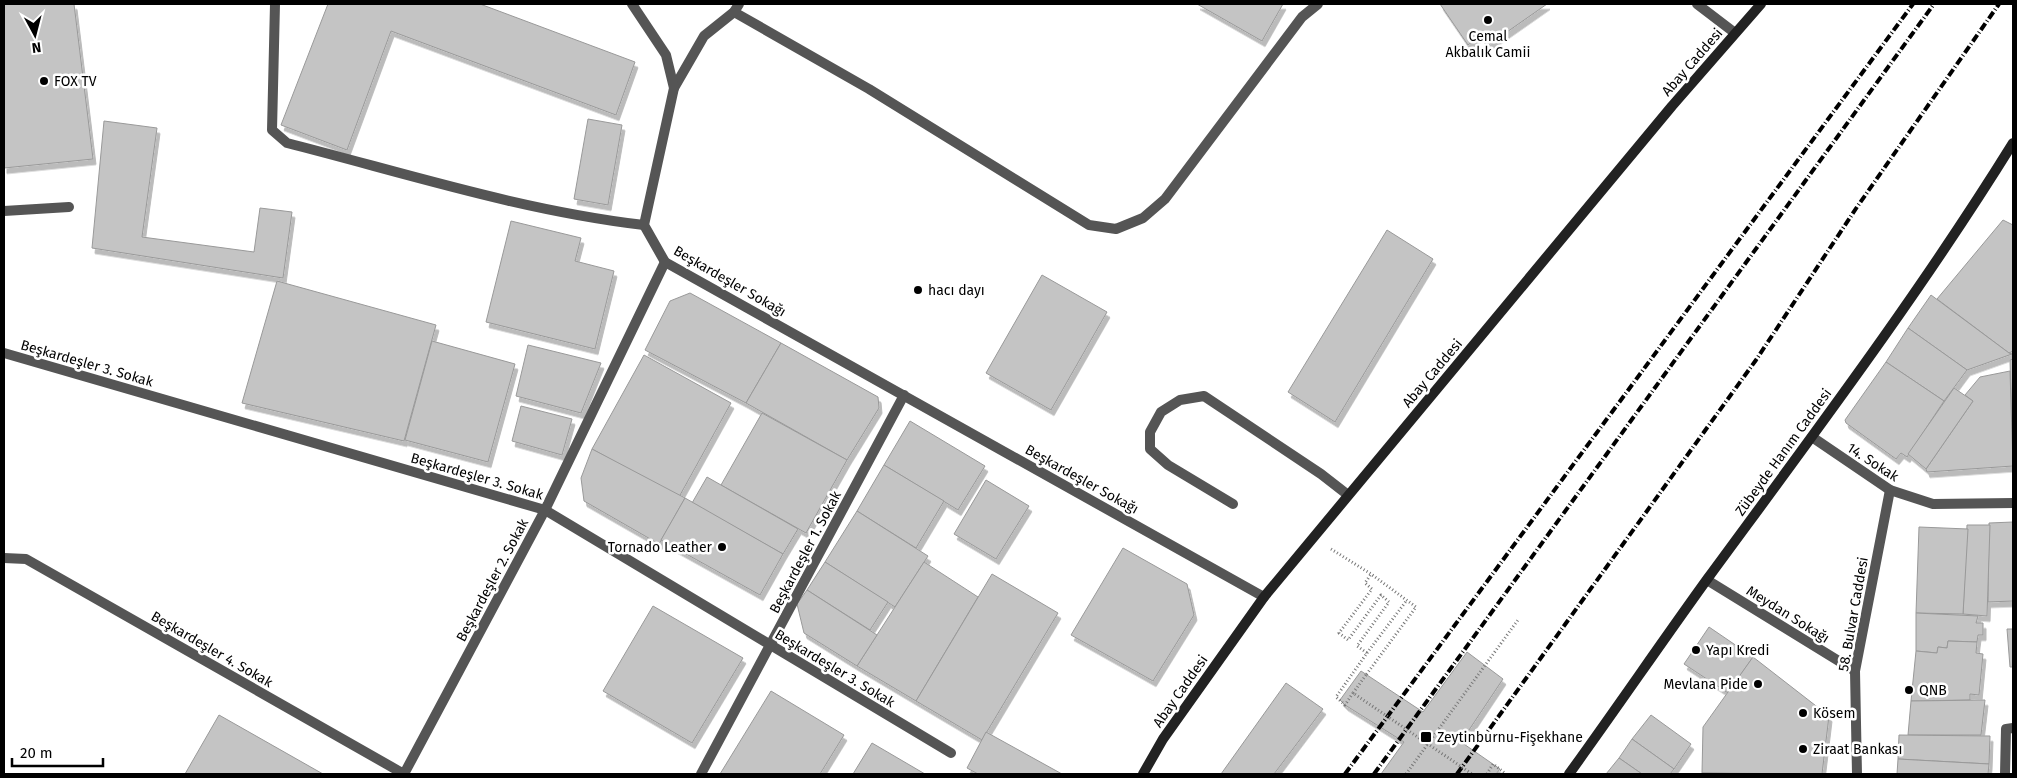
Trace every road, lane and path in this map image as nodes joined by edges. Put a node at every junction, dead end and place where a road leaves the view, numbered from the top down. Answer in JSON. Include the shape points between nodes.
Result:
{"nodes":[{"id":1,"x":275,"y":4,"type":"edge"},
{"id":2,"x":632,"y":4,"type":"edge"},
{"id":3,"x":1308,"y":4,"type":"edge"},
{"id":4,"x":1318,"y":4,"type":"edge"},
{"id":5,"x":1761,"y":4,"type":"edge"},
{"id":6,"x":1703,"y":6,"type":"edge"},
{"id":7,"x":737,"y":8,"type":"edge"},
{"id":8,"x":1302,"y":17,"type":"junction"},
{"id":9,"x":1735,"y":33,"type":"junction"},
{"id":10,"x":674,"y":88,"type":"junction"},
{"id":11,"x":2013,"y":142,"type":"edge"},
{"id":12,"x":69,"y":207,"type":"dead end"},
{"id":13,"x":4,"y":212,"type":"edge"},
{"id":14,"x":644,"y":225,"type":"junction"},
{"id":15,"x":665,"y":262,"type":"junction"},
{"id":16,"x":4,"y":353,"type":"edge"},
{"id":17,"x":904,"y":395,"type":"junction"},
{"id":18,"x":1812,"y":437,"type":"junction"},
{"id":19,"x":1890,"y":490,"type":"junction"},
{"id":20,"x":1348,"y":495,"type":"junction"},
{"id":21,"x":2013,"y":503,"type":"edge"},
{"id":22,"x":1233,"y":504,"type":"dead end"},
{"id":23,"x":545,"y":510,"type":"junction"},
{"id":24,"x":1313,"y":537,"type":"junction"},
{"id":25,"x":4,"y":558,"type":"edge"},
{"id":26,"x":1371,"y":574,"type":"junction"},
{"id":27,"x":1707,"y":580,"type":"junction"},
{"id":28,"x":1264,"y":597,"type":"junction"},
{"id":29,"x":1407,"y":600,"type":"junction"},
{"id":30,"x":1518,"y":620,"type":"dead end"},
{"id":31,"x":770,"y":645,"type":"junction"},
{"id":32,"x":1367,"y":653,"type":"junction"},
{"id":33,"x":1855,"y":671,"type":"junction"},
{"id":34,"x":1353,"y":693,"type":"junction"},
{"id":35,"x":2013,"y":728,"type":"edge"},
{"id":36,"x":1438,"y":730,"type":"junction"},
{"id":37,"x":1449,"y":736,"type":"dead end"},
{"id":38,"x":1428,"y":744,"type":"junction"},
{"id":39,"x":950,"y":753,"type":"dead end"},
{"id":40,"x":404,"y":774,"type":"edge"},
{"id":41,"x":701,"y":774,"type":"edge"},
{"id":42,"x":1143,"y":774,"type":"edge"},
{"id":43,"x":1406,"y":774,"type":"edge"},
{"id":44,"x":1472,"y":774,"type":"edge"},
{"id":45,"x":1487,"y":774,"type":"edge"},
{"id":46,"x":1506,"y":774,"type":"edge"},
{"id":47,"x":1569,"y":774,"type":"edge"},
{"id":48,"x":1856,"y":774,"type":"edge"},
{"id":49,"x":2006,"y":774,"type":"edge"}],
"edges":[{"from":1,"to":14,"type":"street","via":[[272,130],[287,143],[447,186],[600,220]]},
{"from":2,"to":10,"type":"street","via":[[666,55]]},
{"from":3,"to":8,"type":"street"},
{"from":4,"to":8,"type":"street"},
{"from":5,"to":9,"type":"main road","name":"Abay Caddesi"},
{"from":6,"to":9,"type":"street"},
{"from":7,"to":8,"type":"street","via":[[1089,226],[1116,229],[1143,218],[1166,199]]},
{"from":7,"to":10,"type":"street","via":[[704,36]]},
{"from":9,"to":20,"type":"main road","name":"Abay Caddesi"},
{"from":10,"to":14,"type":"street"},
{"from":11,"to":18,"type":"main road","name":"Zübeyde Hanım Caddesi","via":[[1964,221]]},
{"from":12,"to":13,"type":"street"},
{"from":14,"to":15,"type":"street","name":"Beşkardeşler Sokağı"},
{"from":15,"to":17,"type":"street","name":"Beşkardeşler Sokağı"},
{"from":15,"to":23,"type":"street","name":"Beşkardeşler 2. Sokak"},
{"from":16,"to":23,"type":"street","name":"Beşkardeşler 3. Sokak"},
{"from":17,"to":28,"type":"street","name":"Beşkardeşler Sokağı"},
{"from":17,"to":31,"type":"street","name":"Beşkardeşler 1. Sokak"},
{"from":18,"to":19,"type":"street","name":"14. Sokak"},
{"from":18,"to":27,"type":"main road","name":"Zübeyde Hanım Caddesi"},
{"from":19,"to":21,"type":"street","name":"14. Sokak","via":[[1933,504]]},
{"from":19,"to":33,"type":"street","name":"58. Bulvar Caddesi"},
{"from":20,"to":22,"type":"street","via":[[1204,396],[1180,400],[1161,412],[1150,432],[1150,449],[1168,465]]},
{"from":20,"to":24,"type":"main road","name":"Abay Caddesi"},
{"from":23,"to":31,"type":"street","name":"Beşkardeşler 3. Sokak"},
{"from":23,"to":40,"type":"street","name":"Beşkardeşler 2. Sokak"},
{"from":24,"to":26,"type":"path"},
{"from":24,"to":28,"type":"main road","name":"Abay Caddesi"},
{"from":25,"to":40,"type":"street","name":"Beşkardeşler 4. Sokak","via":[[26,560]]},
{"from":26,"to":29,"type":"path"},
{"from":26,"to":32,"type":"path","via":[[1365,583],[1372,589],[1339,633],[1348,640],[1382,595],[1389,602],[1357,646]]},
{"from":27,"to":33,"type":"street","name":"Meydan Sokağı"},
{"from":27,"to":47,"type":"main road","name":"Zübeyde Hanım Caddesi"},
{"from":28,"to":42,"type":"main road","name":"Abay Caddesi","via":[[1163,738]]},
{"from":29,"to":32,"type":"path"},
{"from":29,"to":34,"type":"path","bridge":true,"via":[[1416,607]]},
{"from":30,"to":36,"type":"path"},
{"from":31,"to":39,"type":"street","name":"Beşkardeşler 3. Sokak"},
{"from":31,"to":41,"type":"street","name":"Beşkardeşler 1. Sokak"},
{"from":32,"to":34,"type":"path","via":[[1336,697],[1345,705]]},
{"from":33,"to":48,"type":"street","name":"58. Bulvar Caddesi"},
{"from":34,"to":38,"type":"path","bridge":true},
{"from":35,"to":49,"type":"street","via":[[2006,729]]},
{"from":36,"to":37,"type":"path"},
{"from":36,"to":38,"type":"path"},
{"from":38,"to":43,"type":"path"},
{"from":38,"to":44,"type":"path","bridge":true},
{"from":45,"to":46,"type":"path","via":[[1493,764]]}]}
